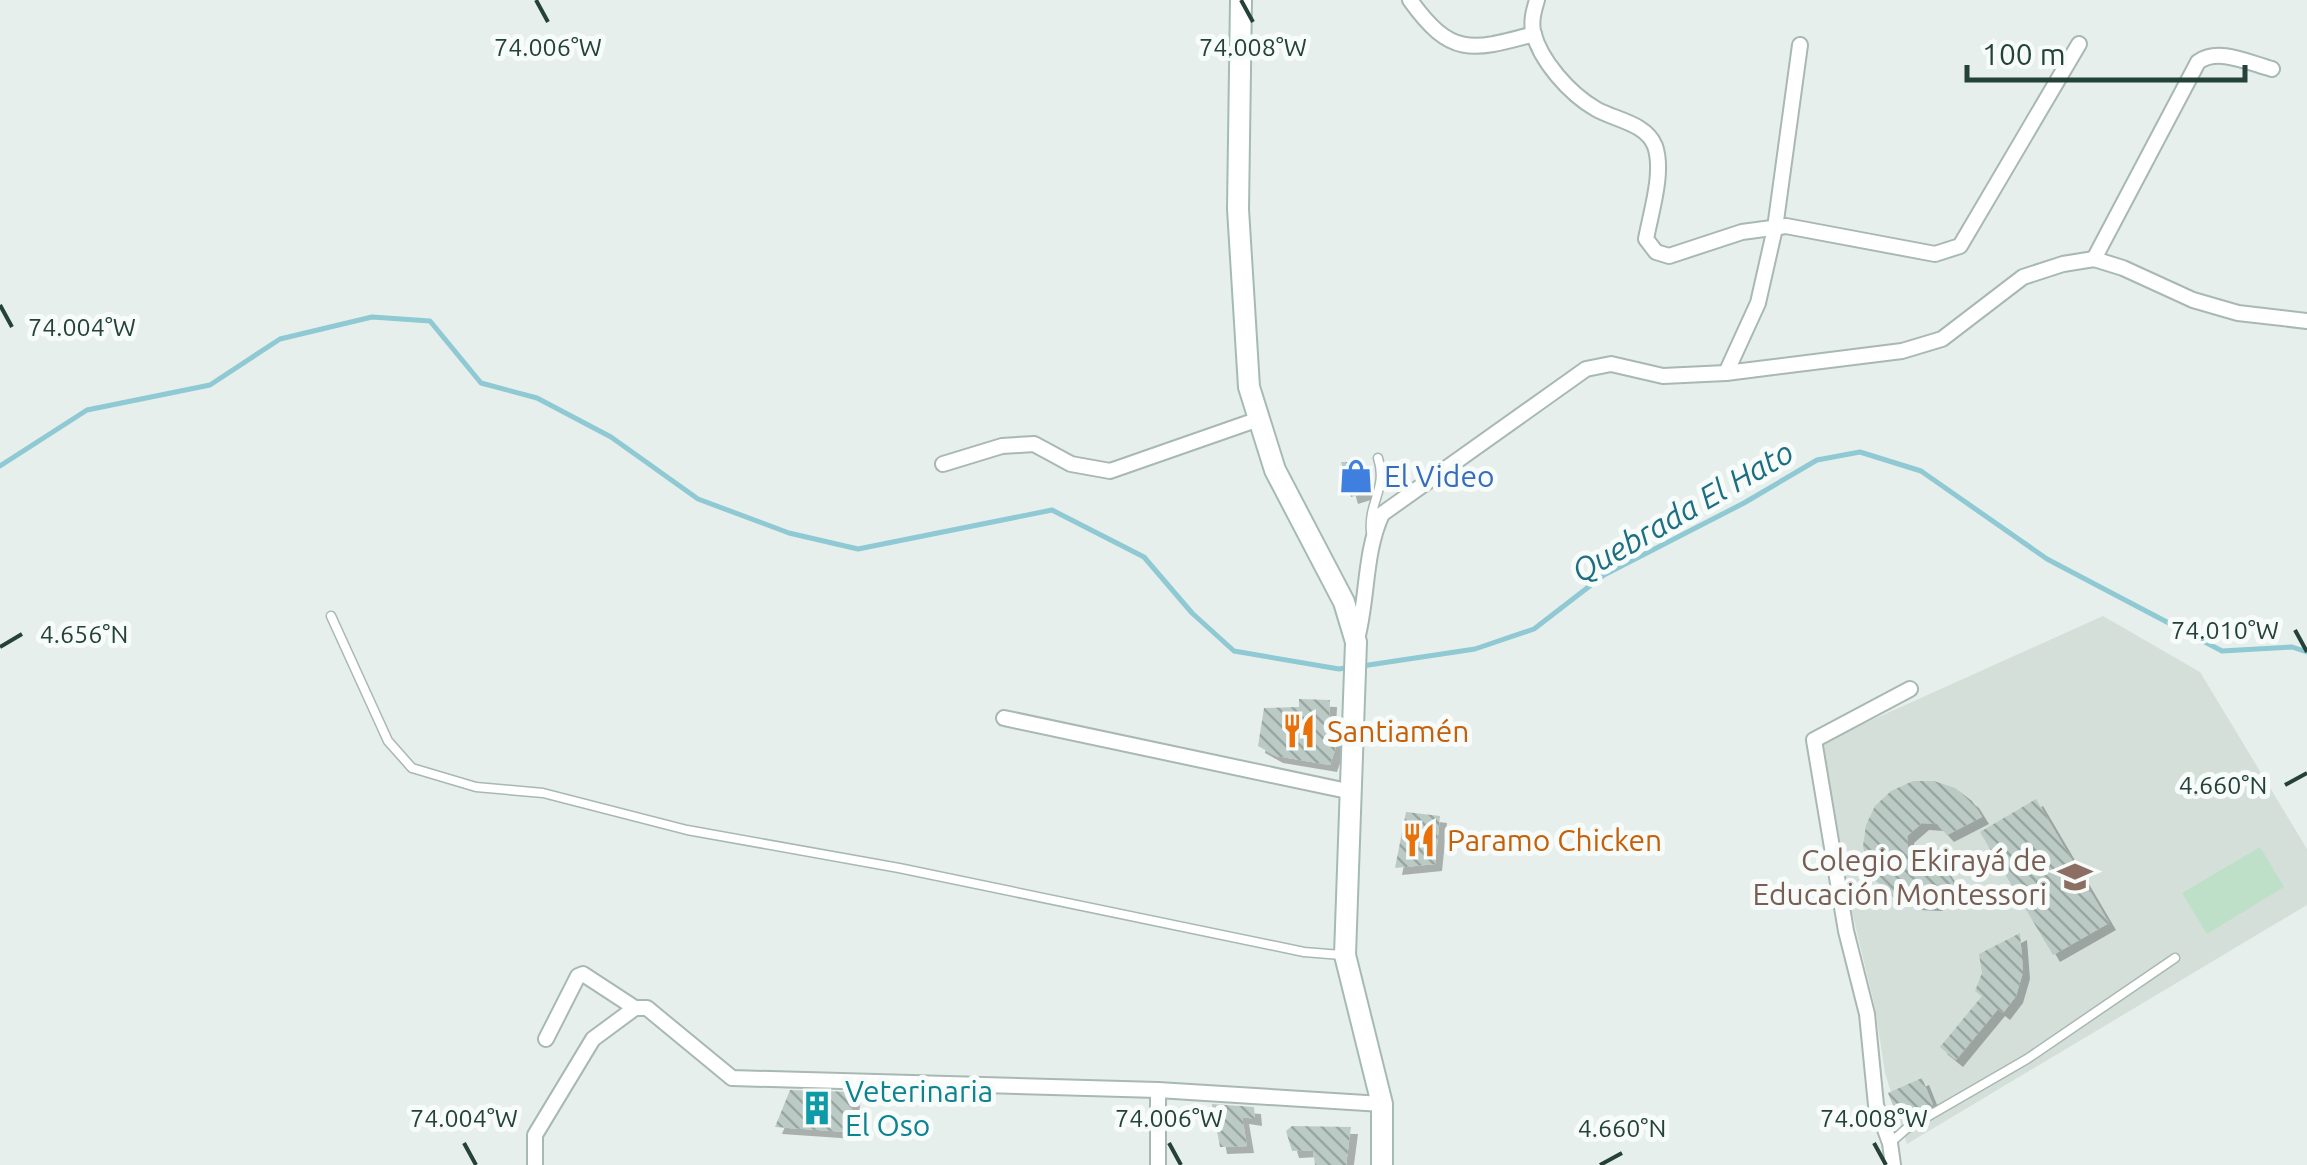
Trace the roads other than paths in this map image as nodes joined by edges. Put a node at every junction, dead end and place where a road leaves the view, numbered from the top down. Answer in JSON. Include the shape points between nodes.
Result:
{"nodes":[{"id":1,"x":1241,"y":0,"type":"edge"},
{"id":2,"x":1410,"y":0,"type":"edge"},
{"id":3,"x":1536,"y":0,"type":"edge"},
{"id":4,"x":1534,"y":34,"type":"junction"},
{"id":5,"x":2079,"y":44,"type":"dead end"},
{"id":6,"x":1800,"y":45,"type":"dead end"},
{"id":7,"x":2272,"y":69,"type":"dead end"},
{"id":8,"x":1775,"y":228,"type":"junction"},
{"id":9,"x":2094,"y":259,"type":"junction"},
{"id":10,"x":2307,"y":320,"type":"edge"},
{"id":11,"x":1726,"y":373,"type":"junction"},
{"id":12,"x":1259,"y":418,"type":"junction"},
{"id":13,"x":1378,"y":458,"type":"dead end"},
{"id":14,"x":943,"y":464,"type":"dead end"},
{"id":15,"x":1372,"y":536,"type":"junction"},
{"id":16,"x":331,"y":616,"type":"dead end"},
{"id":17,"x":1355,"y":658,"type":"junction"},
{"id":18,"x":1910,"y":689,"type":"dead end"},
{"id":19,"x":1004,"y":718,"type":"dead end"},
{"id":20,"x":1352,"y":792,"type":"junction"},
{"id":21,"x":1346,"y":956,"type":"junction"},
{"id":22,"x":2174,"y":958,"type":"dead end"},
{"id":23,"x":636,"y":1008,"type":"junction"},
{"id":24,"x":546,"y":1039,"type":"dead end"},
{"id":25,"x":1158,"y":1090,"type":"junction"},
{"id":26,"x":1382,"y":1104,"type":"junction"},
{"id":27,"x":1890,"y":1143,"type":"junction"},
{"id":28,"x":535,"y":1165,"type":"edge"},
{"id":29,"x":1158,"y":1165,"type":"edge"},
{"id":30,"x":1382,"y":1165,"type":"edge"},
{"id":31,"x":1893,"y":1165,"type":"edge"}],
"edges":[{"from":1,"to":12,"type":"street","via":[[1238,209],[1249,387]]},
{"from":2,"to":4,"type":"street","via":[[1440,36],[1464,46]]},
{"from":3,"to":4,"type":"street"},
{"from":4,"to":8,"type":"street","via":[[1564,84],[1654,142],[1658,162],[1646,239],[1656,252],[1669,256]]},
{"from":5,"to":8,"type":"street","via":[[1960,246],[1935,254]]},
{"from":6,"to":8,"type":"street"},
{"from":7,"to":9,"type":"street","via":[[2217,54],[2198,62]]},
{"from":8,"to":11,"type":"street","via":[[1758,304]]},
{"from":9,"to":10,"type":"street","via":[[2238,313]]},
{"from":9,"to":11,"type":"street","via":[[2023,278],[1942,339],[1902,351]]},
{"from":11,"to":15,"type":"street","via":[[1663,376],[1612,364],[1586,369],[1382,514]]},
{"from":12,"to":14,"type":"street","via":[[1110,471],[1071,464],[1034,444]]},
{"from":12,"to":17,"type":"street","via":[[1275,470],[1344,602]]},
{"from":13,"to":15,"type":"lane","via":[[1383,481],[1369,512]]},
{"from":15,"to":17,"type":"street"},
{"from":16,"to":21,"type":"lane","via":[[388,741],[412,768],[687,830]]},
{"from":17,"to":20,"type":"street"},
{"from":18,"to":27,"type":"street","via":[[1814,740],[1867,1014],[1876,1106]]},
{"from":19,"to":20,"type":"street"},
{"from":20,"to":21,"type":"street"},
{"from":21,"to":26,"type":"street"},
{"from":22,"to":27,"type":"lane"},
{"from":23,"to":24,"type":"street","via":[[583,974]]},
{"from":23,"to":25,"type":"street","via":[[647,1008],[732,1078]]},
{"from":23,"to":28,"type":"street","via":[[594,1039],[536,1135]]},
{"from":25,"to":26,"type":"street"},
{"from":25,"to":29,"type":"street"},
{"from":26,"to":30,"type":"street"},
{"from":27,"to":31,"type":"street"}]}
